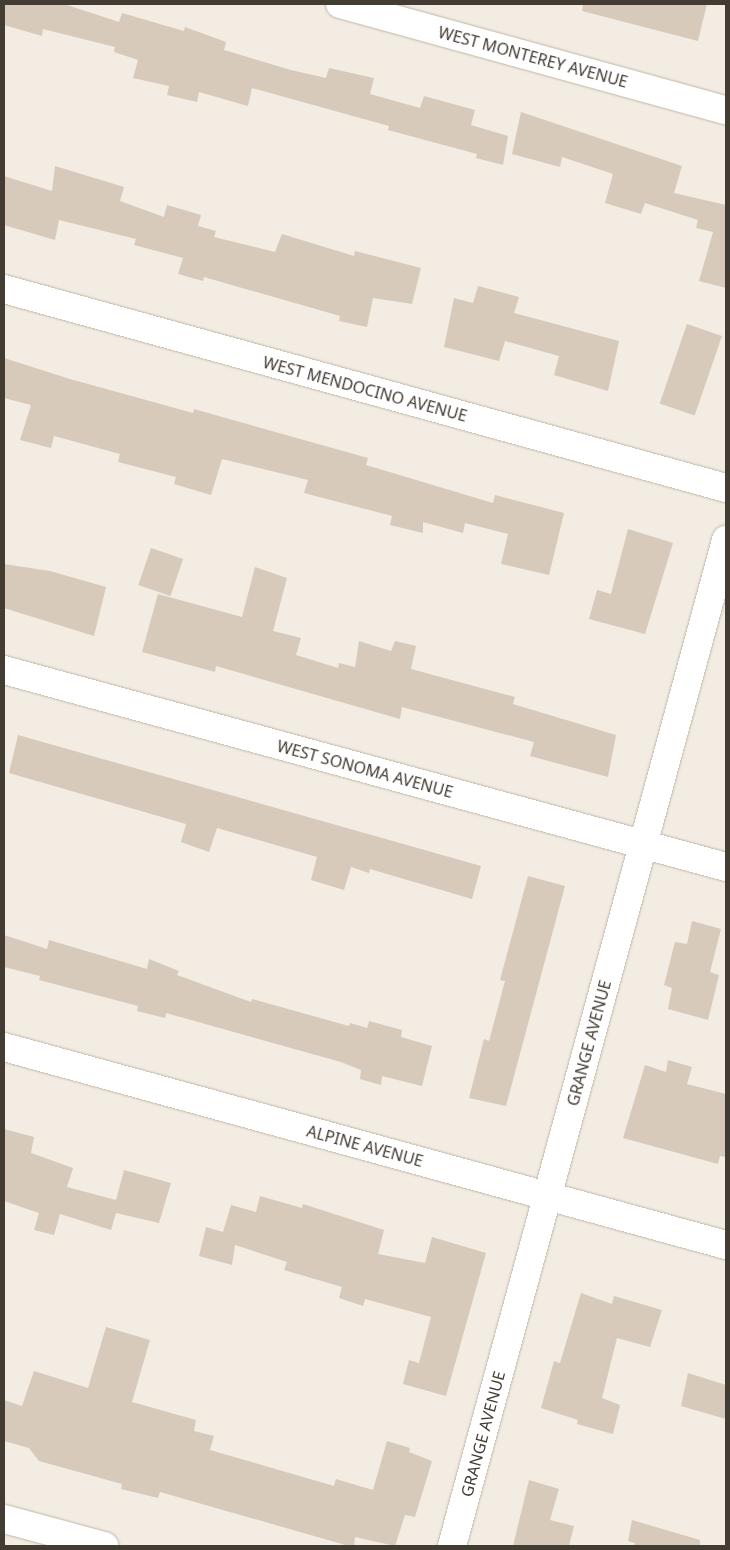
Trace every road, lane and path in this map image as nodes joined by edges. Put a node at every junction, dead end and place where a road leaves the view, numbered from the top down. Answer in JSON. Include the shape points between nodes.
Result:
{"nodes":[{"id":1,"x":340,"y":4,"type":"edge"},
{"id":2,"x":726,"y":110,"type":"edge"},
{"id":3,"x":4,"y":289,"type":"edge"},
{"id":4,"x":726,"y":488,"type":"edge"},
{"id":5,"x":726,"y":540,"type":"edge"},
{"id":6,"x":4,"y":670,"type":"edge"},
{"id":7,"x":642,"y":844,"type":"junction"},
{"id":8,"x":726,"y":867,"type":"edge"},
{"id":9,"x":4,"y":1047,"type":"edge"},
{"id":10,"x":548,"y":1196,"type":"junction"},
{"id":11,"x":726,"y":1245,"type":"edge"},
{"id":12,"x":4,"y":1519,"type":"edge"},
{"id":13,"x":104,"y":1546,"type":"edge"},
{"id":14,"x":452,"y":1546,"type":"edge"}],
"edges":[{"from":1,"to":2,"type":"street","name":"WEST MONTEREY AVENUE"},
{"from":3,"to":4,"type":"street","name":"WEST MENDOCINO AVENUE"},
{"from":5,"to":7,"type":"street","name":"GRANGE AVENUE"},
{"from":6,"to":7,"type":"street","name":"WEST SONOMA AVENUE"},
{"from":7,"to":8,"type":"street","name":"WEST SONOMA AVENUE"},
{"from":7,"to":10,"type":"street","name":"GRANGE AVENUE"},
{"from":9,"to":10,"type":"street","name":"ALPINE AVENUE"},
{"from":10,"to":11,"type":"street","name":"ALPINE AVENUE"},
{"from":10,"to":14,"type":"street","name":"GRANGE AVENUE"},
{"from":12,"to":13,"type":"street"}]}
